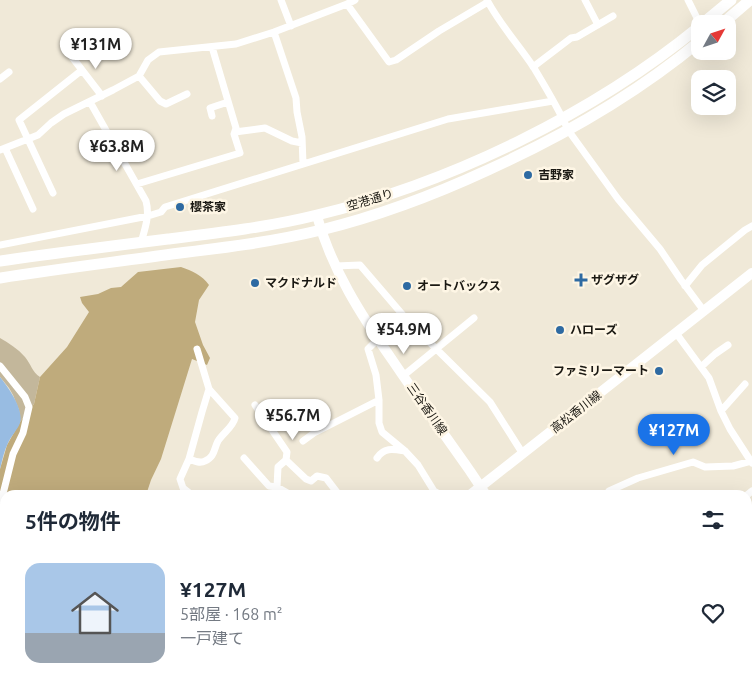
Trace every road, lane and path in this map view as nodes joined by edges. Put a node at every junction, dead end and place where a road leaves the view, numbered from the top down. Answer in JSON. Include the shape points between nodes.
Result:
{"nodes":[{"id":1,"x":281,"y":0,"type":"edge"},
{"id":2,"x":355,"y":0,"type":"edge"},
{"id":3,"x":585,"y":0,"type":"edge"},
{"id":4,"x":688,"y":0,"type":"edge"},
{"id":5,"x":731,"y":0,"type":"edge"},
{"id":6,"x":750,"y":0,"type":"edge"},
{"id":7,"x":488,"y":1,"type":"edge"},
{"id":8,"x":347,"y":4,"type":"junction"},
{"id":9,"x":696,"y":15,"type":"edge"},
{"id":10,"x":712,"y":15,"type":"edge"},
{"id":11,"x":732,"y":15,"type":"edge"},
{"id":12,"x":613,"y":16,"type":"dead end"},
{"id":13,"x":598,"y":25,"type":"junction"},
{"id":14,"x":291,"y":26,"type":"junction"},
{"id":15,"x":274,"y":32,"type":"junction"},
{"id":16,"x":691,"y":32,"type":"edge"},
{"id":17,"x":212,"y":48,"type":"junction"},
{"id":18,"x":691,"y":49,"type":"edge"},
{"id":19,"x":72,"y":57,"type":"dead end"},
{"id":20,"x":533,"y":68,"type":"junction"},
{"id":21,"x":82,"y":70,"type":"junction"},
{"id":22,"x":9,"y":72,"type":"dead end"},
{"id":23,"x":138,"y":76,"type":"junction"},
{"id":24,"x":0,"y":79,"type":"edge"},
{"id":25,"x":187,"y":94,"type":"dead end"},
{"id":26,"x":102,"y":96,"type":"junction"},
{"id":27,"x":553,"y":101,"type":"junction"},
{"id":28,"x":90,"y":102,"type":"junction"},
{"id":29,"x":228,"y":102,"type":"junction"},
{"id":30,"x":212,"y":116,"type":"dead end"},
{"id":31,"x":563,"y":118,"type":"junction"},
{"id":32,"x":568,"y":130,"type":"junction"},
{"id":33,"x":235,"y":132,"type":"junction"},
{"id":34,"x":28,"y":140,"type":"junction"},
{"id":35,"x":302,"y":144,"type":"junction"},
{"id":36,"x":2,"y":149,"type":"edge"},
{"id":37,"x":303,"y":164,"type":"junction"},
{"id":38,"x":137,"y":184,"type":"junction"},
{"id":39,"x":53,"y":193,"type":"dead end"},
{"id":40,"x":33,"y":209,"type":"dead end"},
{"id":41,"x":148,"y":216,"type":"junction"},
{"id":42,"x":317,"y":216,"type":"junction"},
{"id":43,"x":752,"y":226,"type":"edge"},
{"id":44,"x":321,"y":230,"type":"junction"},
{"id":45,"x":141,"y":243,"type":"junction"},
{"id":46,"x":0,"y":245,"type":"edge"},
{"id":47,"x":0,"y":262,"type":"edge"},
{"id":48,"x":336,"y":266,"type":"junction"},
{"id":49,"x":752,"y":273,"type":"edge"},
{"id":50,"x":0,"y":278,"type":"edge"},
{"id":51,"x":685,"y":286,"type":"junction"},
{"id":52,"x":704,"y":311,"type":"junction"},
{"id":53,"x":474,"y":318,"type":"dead end"},
{"id":54,"x":676,"y":333,"type":"junction"},
{"id":55,"x":378,"y":340,"type":"junction"},
{"id":56,"x":728,"y":345,"type":"dead end"},
{"id":57,"x":197,"y":349,"type":"dead end"},
{"id":58,"x":436,"y":349,"type":"junction"},
{"id":59,"x":0,"y":366,"type":"edge"},
{"id":60,"x":701,"y":367,"type":"junction"},
{"id":61,"x":403,"y":376,"type":"junction"},
{"id":62,"x":745,"y":384,"type":"dead end"},
{"id":63,"x":210,"y":389,"type":"junction"},
{"id":64,"x":379,"y":400,"type":"junction"},
{"id":65,"x":255,"y":405,"type":"dead end"},
{"id":66,"x":721,"y":410,"type":"junction"},
{"id":67,"x":303,"y":441,"type":"dead end"},
{"id":68,"x":405,"y":451,"type":"junction"},
{"id":69,"x":523,"y":454,"type":"junction"},
{"id":70,"x":244,"y":458,"type":"dead end"},
{"id":71,"x":377,"y":458,"type":"dead end"},
{"id":72,"x":189,"y":460,"type":"junction"},
{"id":73,"x":286,"y":460,"type":"junction"},
{"id":74,"x":752,"y":462,"type":"edge"},
{"id":75,"x":277,"y":487,"type":"junction"},
{"id":76,"x":4,"y":490,"type":"edge"},
{"id":77,"x":186,"y":490,"type":"edge"},
{"id":78,"x":282,"y":490,"type":"edge"},
{"id":79,"x":335,"y":490,"type":"edge"},
{"id":80,"x":433,"y":490,"type":"edge"},
{"id":81,"x":482,"y":490,"type":"edge"},
{"id":82,"x":484,"y":490,"type":"edge"},
{"id":83,"x":611,"y":490,"type":"edge"}],
"edges":[{"from":1,"to":14,"type":"street"},
{"from":2,"to":8,"type":"street"},
{"from":3,"to":13,"type":"street"},
{"from":4,"to":9,"type":"street"},
{"from":5,"to":10,"type":"highway","name":"空港通り"},
{"from":6,"to":11,"type":"highway"},
{"from":7,"to":8,"type":"street","via":[[389,62]]},
{"from":7,"to":20,"type":"street"},
{"from":8,"to":14,"type":"street"},
{"from":12,"to":13,"type":"street"},
{"from":13,"to":20,"type":"street","via":[[571,38]]},
{"from":14,"to":15,"type":"street"},
{"from":15,"to":17,"type":"street"},
{"from":15,"to":35,"type":"street","via":[[296,98]]},
{"from":16,"to":31,"type":"highway","name":"空港通り","via":[[655,60]]},
{"from":17,"to":23,"type":"street","via":[[159,52],[148,60]]},
{"from":17,"to":29,"type":"street"},
{"from":18,"to":32,"type":"highway","name":"空港通り","via":[[615,102]]},
{"from":19,"to":21,"type":"street"},
{"from":20,"to":27,"type":"street"},
{"from":21,"to":26,"type":"street"},
{"from":21,"to":34,"type":"street","via":[[20,120]]},
{"from":22,"to":24,"type":"street"},
{"from":23,"to":25,"type":"street","via":[[166,104]]},
{"from":23,"to":26,"type":"street"},
{"from":26,"to":28,"type":"street"},
{"from":27,"to":31,"type":"street"},
{"from":27,"to":37,"type":"street","via":[[448,119]]},
{"from":28,"to":34,"type":"street","via":[[64,114]]},
{"from":28,"to":38,"type":"street"},
{"from":29,"to":30,"type":"street","via":[[210,108]]},
{"from":29,"to":33,"type":"street"},
{"from":31,"to":32,"type":"street"},
{"from":31,"to":42,"type":"highway","name":"空港通り","via":[[432,179]]},
{"from":32,"to":44,"type":"highway","name":"空港通り","via":[[524,154],[437,193]]},
{"from":32,"to":51,"type":"street"},
{"from":33,"to":35,"type":"street","via":[[265,128]]},
{"from":33,"to":38,"type":"street","via":[[240,153]]},
{"from":34,"to":36,"type":"street"},
{"from":34,"to":39,"type":"street"},
{"from":35,"to":37,"type":"street"},
{"from":36,"to":40,"type":"street"},
{"from":37,"to":41,"type":"street","via":[[165,207],[161,212]]},
{"from":38,"to":41,"type":"street","via":[[146,201]]},
{"from":41,"to":45,"type":"street"},
{"from":41,"to":46,"type":"street"},
{"from":42,"to":44,"type":"main road","name":"三谷香川線"},
{"from":42,"to":45,"type":"highway","name":"空港通り","via":[[236,231]]},
{"from":43,"to":51,"type":"street","via":[[702,265]]},
{"from":44,"to":48,"type":"main road","name":"三谷香川線"},
{"from":44,"to":50,"type":"highway","name":"空港通り","via":[[240,245]]},
{"from":45,"to":47,"type":"highway","name":"空港通り"},
{"from":48,"to":55,"type":"main road","name":"三谷香川線"},
{"from":48,"to":58,"type":"street","via":[[360,265]]},
{"from":49,"to":52,"type":"main road","name":"高松香川線"},
{"from":51,"to":52,"type":"street"},
{"from":52,"to":54,"type":"main road","name":"高松香川線"},
{"from":53,"to":58,"type":"street"},
{"from":54,"to":60,"type":"street"},
{"from":54,"to":69,"type":"main road","name":"高松香川線"},
{"from":55,"to":61,"type":"main road","name":"三谷香川線"},
{"from":55,"to":64,"type":"street","via":[[368,349]]},
{"from":56,"to":60,"type":"street"},
{"from":57,"to":63,"type":"street"},
{"from":58,"to":61,"type":"street"},
{"from":58,"to":69,"type":"street","via":[[490,402]]},
{"from":59,"to":76,"type":"street","via":[[25,397],[29,407]]},
{"from":60,"to":66,"type":"street"},
{"from":61,"to":81,"type":"main road","name":"三谷香川線"},
{"from":62,"to":66,"type":"street"},
{"from":63,"to":72,"type":"street"},
{"from":63,"to":72,"type":"street","via":[[235,418],[234,422],[206,461]]},
{"from":64,"to":67,"type":"street"},
{"from":64,"to":68,"type":"street","via":[[382,432]]},
{"from":65,"to":73,"type":"street","via":[[287,452]]},
{"from":66,"to":74,"type":"street"},
{"from":68,"to":71,"type":"street","via":[[387,450]]},
{"from":68,"to":80,"type":"street"},
{"from":69,"to":82,"type":"main road","name":"高松香川線"},
{"from":70,"to":75,"type":"street","via":[[269,486]]},
{"from":72,"to":77,"type":"street","via":[[180,479]]},
{"from":73,"to":75,"type":"street","via":[[278,467]]},
{"from":73,"to":79,"type":"street","via":[[306,479],[326,478]]},
{"from":74,"to":83,"type":"street","via":[[705,467],[693,462],[638,478]]},
{"from":75,"to":78,"type":"street"}]}
